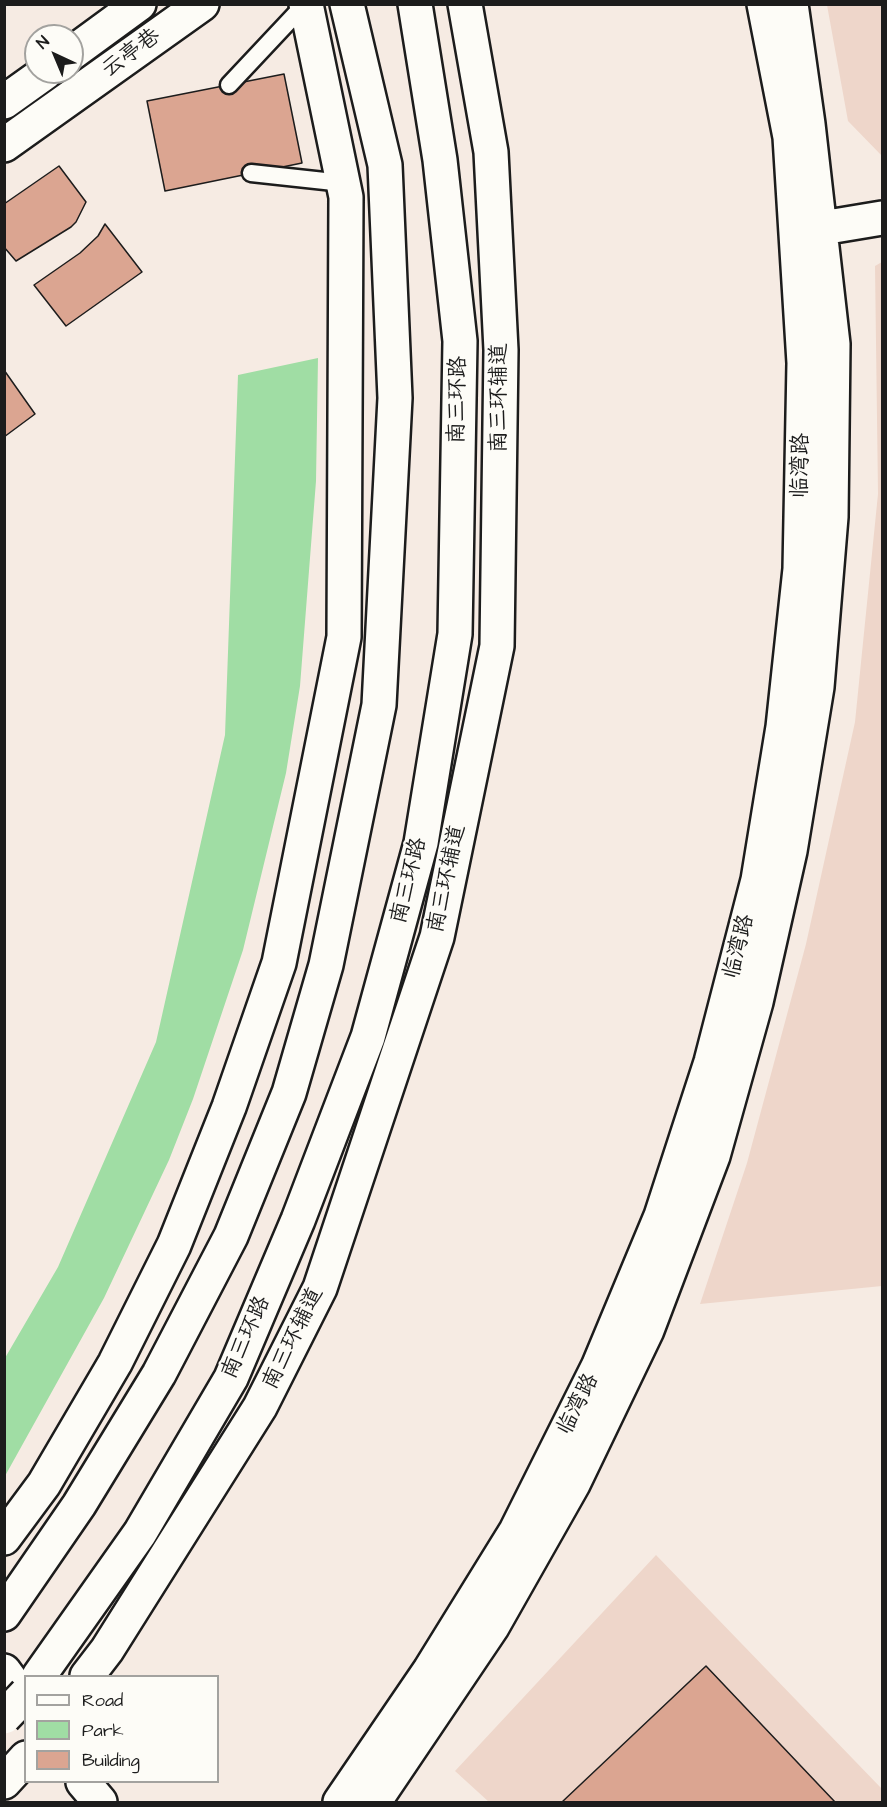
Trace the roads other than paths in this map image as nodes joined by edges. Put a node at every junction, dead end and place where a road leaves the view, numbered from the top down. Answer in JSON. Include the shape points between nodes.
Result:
{"nodes":[{"id":1,"x":139,"y":4,"type":"edge"},
{"id":2,"x":202,"y":4,"type":"edge"},
{"id":3,"x":306,"y":4,"type":"edge"},
{"id":4,"x":347,"y":4,"type":"edge"},
{"id":5,"x":416,"y":4,"type":"edge"},
{"id":6,"x":465,"y":4,"type":"edge"},
{"id":7,"x":764,"y":4,"type":"edge"},
{"id":8,"x":791,"y":4,"type":"edge"},
{"id":9,"x":84,"y":44,"type":"edge"},
{"id":10,"x":29,"y":84,"type":"edge"},
{"id":11,"x":229,"y":85,"type":"dead end"},
{"id":12,"x":4,"y":102,"type":"edge"},
{"id":13,"x":4,"y":145,"type":"edge"},
{"id":14,"x":251,"y":173,"type":"dead end"},
{"id":15,"x":345,"y":190,"type":"junction"},
{"id":16,"x":882,"y":218,"type":"edge"},
{"id":17,"x":808,"y":230,"type":"junction"},
{"id":18,"x":4,"y":1538,"type":"edge"},
{"id":19,"x":4,"y":1614,"type":"edge"},
{"id":20,"x":4,"y":1671,"type":"edge"},
{"id":21,"x":40,"y":1675,"type":"edge"},
{"id":22,"x":88,"y":1675,"type":"edge"},
{"id":23,"x":24,"y":1696,"type":"edge"},
{"id":24,"x":24,"y":1698,"type":"edge"},
{"id":25,"x":4,"y":1717,"type":"edge"},
{"id":26,"x":24,"y":1760,"type":"edge"},
{"id":27,"x":4,"y":1782,"type":"edge"},
{"id":28,"x":84,"y":1783,"type":"edge"},
{"id":29,"x":100,"y":1803,"type":"edge"},
{"id":30,"x":340,"y":1803,"type":"edge"},
{"id":31,"x":374,"y":1803,"type":"edge"}],
"edges":[{"from":1,"to":9,"type":"main road"},
{"from":2,"to":13,"type":"main road","name":"云亭巷"},
{"from":3,"to":11,"type":"lane"},
{"from":3,"to":15,"type":"main road"},
{"from":4,"to":19,"type":"main road","via":[[385,165],[395,398],[379,705],[326,965],[289,1093],[231,1236],[153,1384],[79,1505]]},
{"from":5,"to":21,"type":"main road","name":"南三环路","via":[[440,160],[460,341],[455,634],[421,843],[368,1037],[298,1220],[231,1378],[140,1533]]},
{"from":6,"to":22,"type":"main road","name":"南三环辅道","via":[[491,152],[501,350],[496,646],[437,937],[320,1288],[260,1407]]},
{"from":7,"to":17,"type":"main road","name":"临湾路"},
{"from":8,"to":17,"type":"main road","name":"临湾路"},
{"from":10,"to":12,"type":"main road"},
{"from":14,"to":15,"type":"lane"},
{"from":15,"to":18,"type":"main road","via":[[344,637],[279,963],[229,1107],[174,1245],[116,1363],[44,1484]]},
{"from":16,"to":17,"type":"main road"},
{"from":17,"to":30,"type":"main road","name":"临湾路","via":[[800,569],[783,727],[758,880],[711,1062],[661,1216],[593,1377],[516,1531],[430,1670]]},
{"from":17,"to":31,"type":"main road","name":"临湾路","via":[[833,344],[831,517],[817,687],[790,851],[756,1002],[713,1156],[647,1330],[573,1484],[492,1627]]},
{"from":20,"to":24,"type":"main road"},
{"from":23,"to":25,"type":"main road","bridge":true},
{"from":26,"to":27,"type":"main road"},
{"from":28,"to":29,"type":"main road"}]}
